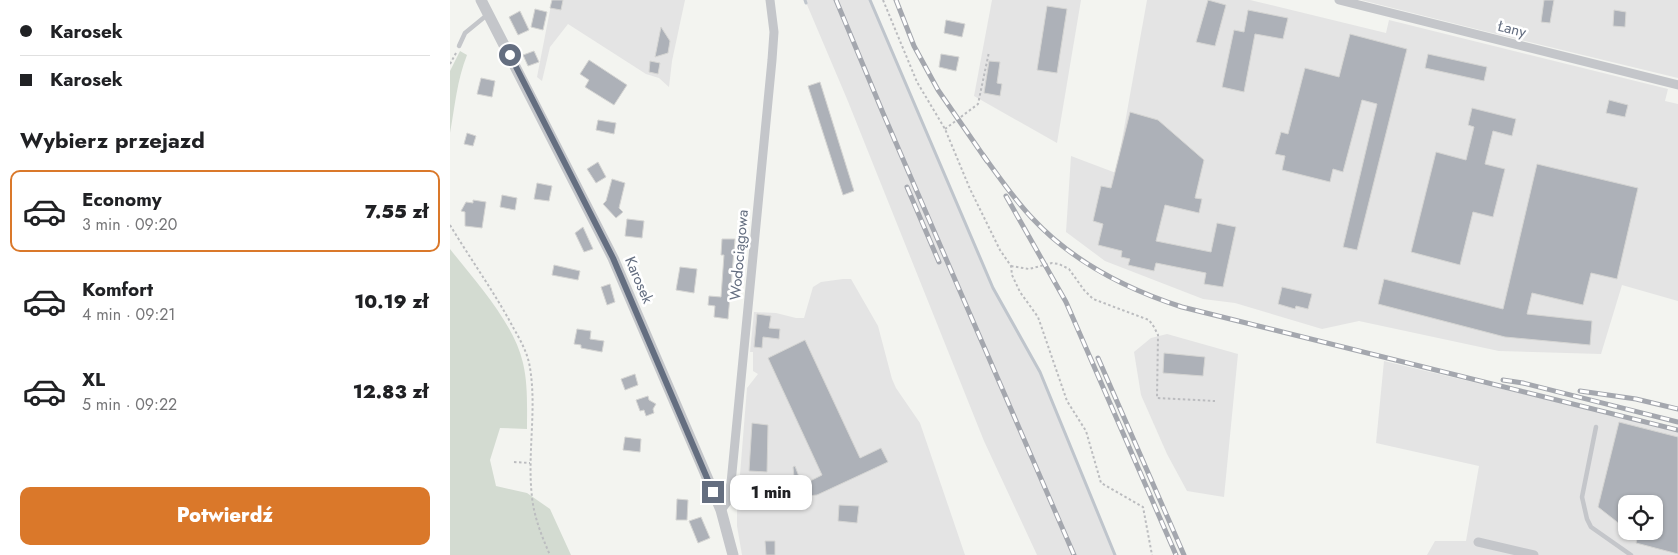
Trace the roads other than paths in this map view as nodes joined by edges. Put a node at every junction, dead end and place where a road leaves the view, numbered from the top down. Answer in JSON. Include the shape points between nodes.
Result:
{"nodes":[{"id":1,"x":481,"y":0,"type":"edge"},
{"id":2,"x":770,"y":0,"type":"edge"},
{"id":3,"x":1339,"y":0,"type":"edge"},
{"id":4,"x":488,"y":14,"type":"junction"},
{"id":5,"x":459,"y":46,"type":"road end"},
{"id":6,"x":1678,"y":85,"type":"edge"},
{"id":7,"x":1596,"y":427,"type":"dead end"},
{"id":8,"x":721,"y":510,"type":"junction"},
{"id":9,"x":1478,"y":542,"type":"dead end"},
{"id":10,"x":733,"y":555,"type":"edge"},
{"id":11,"x":1534,"y":555,"type":"edge"},
{"id":12,"x":1631,"y":555,"type":"edge"}],
"edges":[{"from":1,"to":4,"type":"street","name":"Karosek"},
{"from":2,"to":8,"type":"street","name":"Wodociągowa","via":[[774,32],[772,60],[731,483],[727,502]]},
{"from":3,"to":6,"type":"street","name":"Łany"},
{"from":4,"to":5,"type":"lane","via":[[465,34]]},
{"from":4,"to":8,"type":"street","name":"Karosek","via":[[613,258]]},
{"from":7,"to":12,"type":"lane","via":[[1582,498],[1591,527]]},
{"from":8,"to":10,"type":"street","name":"Karosek"},
{"from":9,"to":11,"type":"street"}]}
